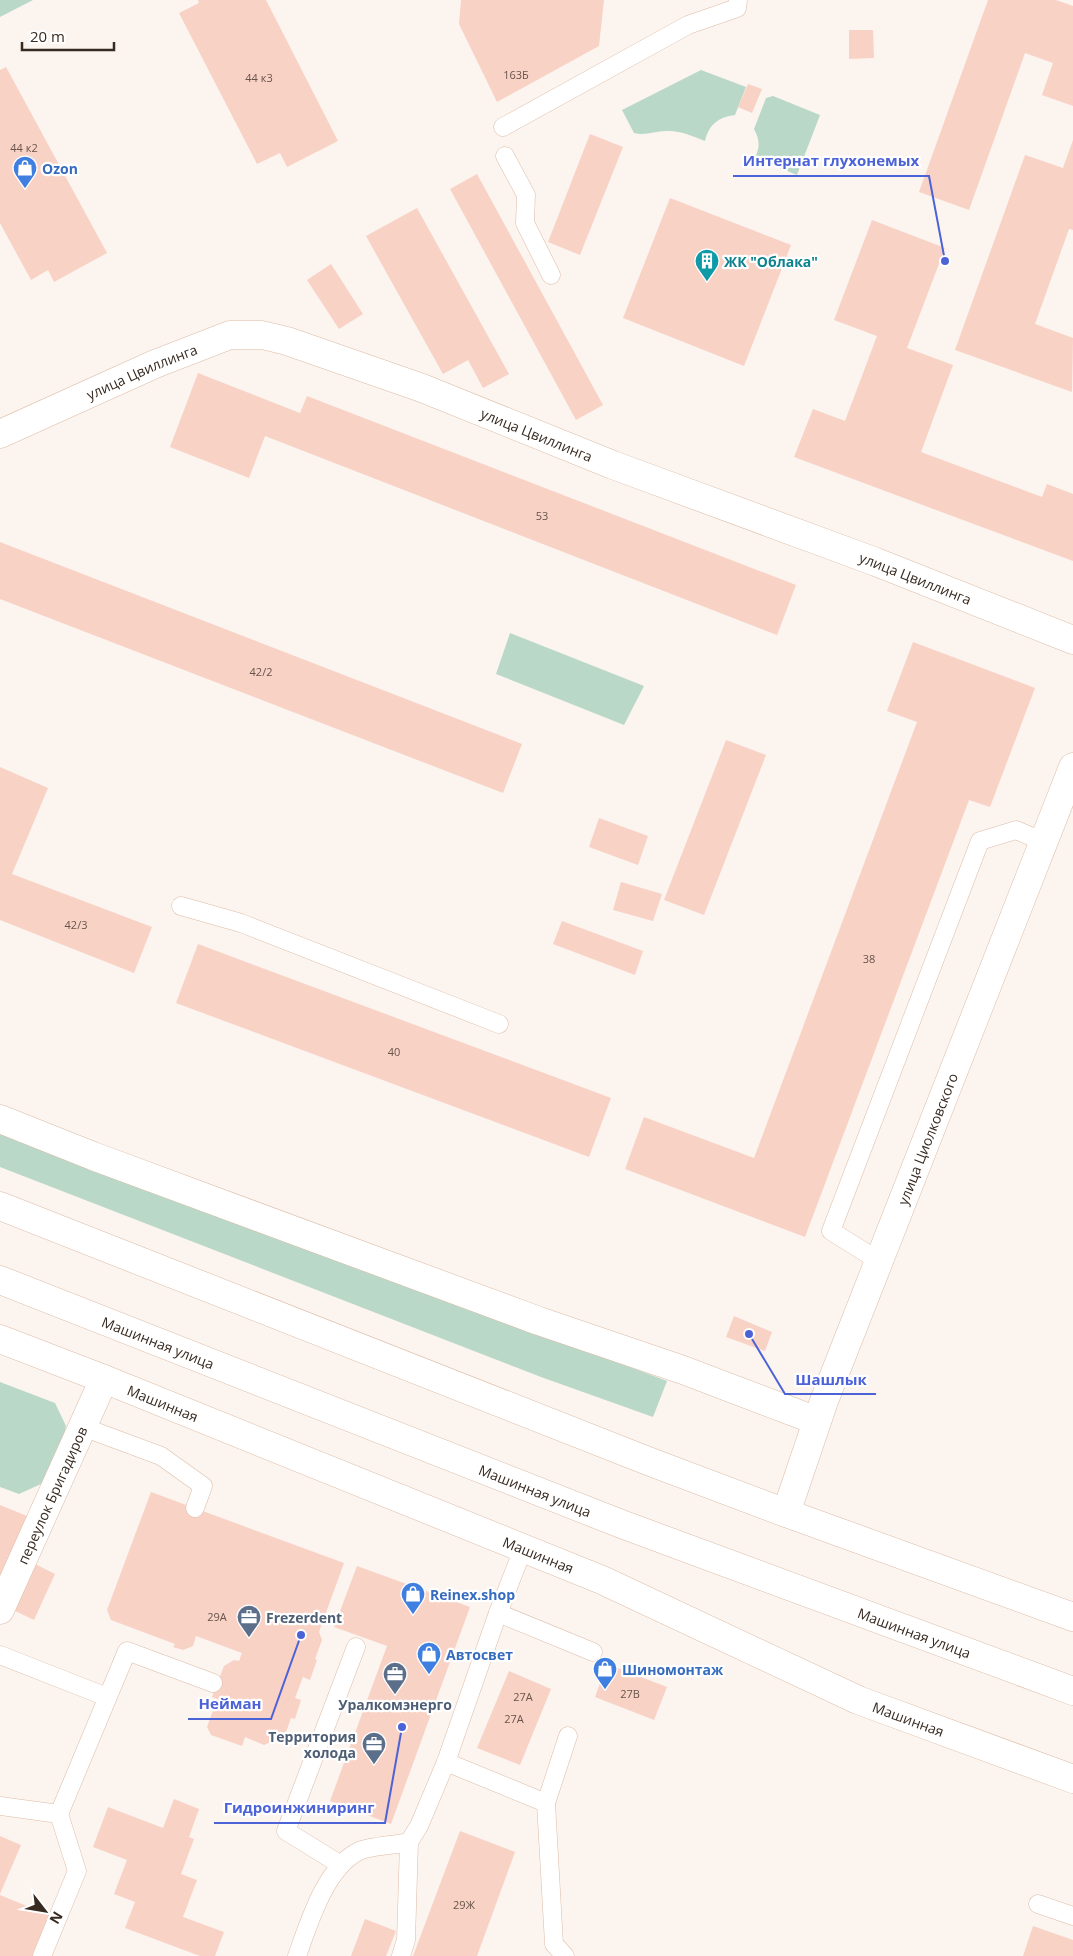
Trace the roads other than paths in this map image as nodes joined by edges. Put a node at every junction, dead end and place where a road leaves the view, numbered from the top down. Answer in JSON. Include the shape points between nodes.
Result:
{"nodes":[{"id":1,"x":738,"y":0,"type":"edge"},
{"id":2,"x":503,"y":127,"type":"dead end"},
{"id":3,"x":504,"y":156,"type":"dead end"},
{"id":4,"x":551,"y":275,"type":"dead end"},
{"id":5,"x":0,"y":434,"type":"edge"},
{"id":6,"x":1073,"y":640,"type":"edge"},
{"id":7,"x":1073,"y":767,"type":"edge"},
{"id":8,"x":1067,"y":802,"type":"edge"},
{"id":9,"x":1044,"y":842,"type":"junction"},
{"id":10,"x":181,"y":906,"type":"dead end"},
{"id":11,"x":500,"y":1024,"type":"dead end"},
{"id":12,"x":0,"y":1119,"type":"edge"},
{"id":13,"x":0,"y":1206,"type":"edge"},
{"id":14,"x":879,"y":1261,"type":"junction"},
{"id":15,"x":0,"y":1280,"type":"edge"},
{"id":16,"x":0,"y":1339,"type":"edge"},
{"id":17,"x":104,"y":1379,"type":"junction"},
{"id":18,"x":817,"y":1421,"type":"junction"},
{"id":19,"x":83,"y":1427,"type":"junction"},
{"id":20,"x":195,"y":1508,"type":"dead end"},
{"id":21,"x":786,"y":1513,"type":"junction"},
{"id":22,"x":523,"y":1549,"type":"junction"},
{"id":23,"x":1,"y":1605,"type":"edge"},
{"id":24,"x":498,"y":1613,"type":"junction"},
{"id":25,"x":1073,"y":1617,"type":"edge"},
{"id":26,"x":356,"y":1646,"type":"dead end"},
{"id":27,"x":594,"y":1652,"type":"dead end"},
{"id":28,"x":0,"y":1655,"type":"edge"},
{"id":29,"x":213,"y":1683,"type":"dead end"},
{"id":30,"x":1073,"y":1692,"type":"edge"},
{"id":31,"x":107,"y":1697,"type":"junction"},
{"id":32,"x":568,"y":1736,"type":"dead end"},
{"id":33,"x":446,"y":1762,"type":"junction"},
{"id":34,"x":1073,"y":1779,"type":"edge"},
{"id":35,"x":546,"y":1803,"type":"junction"},
{"id":36,"x":0,"y":1806,"type":"edge"},
{"id":37,"x":59,"y":1814,"type":"junction"},
{"id":38,"x":409,"y":1842,"type":"junction"},
{"id":39,"x":341,"y":1865,"type":"junction"},
{"id":40,"x":1038,"y":1904,"type":"dead end"},
{"id":41,"x":1073,"y":1916,"type":"edge"},
{"id":42,"x":42,"y":1956,"type":"edge"},
{"id":43,"x":297,"y":1956,"type":"edge"},
{"id":44,"x":401,"y":1956,"type":"edge"},
{"id":45,"x":565,"y":1956,"type":"edge"}],
"edges":[{"from":1,"to":2,"type":"lane","via":[[737,8],[688,25]]},
{"from":3,"to":4,"type":"lane","via":[[526,194],[525,223]]},
{"from":5,"to":6,"type":"street","name":"улица Цвиллинга","via":[[147,368],[230,335],[262,335],[422,388],[613,465],[876,562]]},
{"from":7,"to":8,"type":"street","name":"улица Циолковского"},
{"from":8,"to":9,"type":"street","name":"улица Циолковского"},
{"from":9,"to":14,"type":"street","name":"улица Циолковского"},
{"from":9,"to":14,"type":"lane","via":[[1016,830],[980,841],[831,1231]]},
{"from":10,"to":11,"type":"lane","via":[[241,923]]},
{"from":12,"to":18,"type":"street","via":[[102,1160]]},
{"from":13,"to":21,"type":"street"},
{"from":14,"to":18,"type":"street","name":"улица Циолковского"},
{"from":15,"to":30,"type":"street","name":"Машинная улица","via":[[624,1525]]},
{"from":16,"to":17,"type":"street","name":"Машинная"},
{"from":17,"to":19,"type":"street","name":"переулок Бригадиров"},
{"from":17,"to":22,"type":"street","name":"Машинная"},
{"from":18,"to":21,"type":"street","name":"улица Циолковского"},
{"from":19,"to":20,"type":"lane","via":[[161,1456],[204,1486]]},
{"from":19,"to":23,"type":"street","name":"переулок Бригадиров"},
{"from":21,"to":25,"type":"street"},
{"from":22,"to":24,"type":"lane"},
{"from":22,"to":34,"type":"street","name":"Машинная","via":[[602,1580],[858,1700]]},
{"from":24,"to":27,"type":"lane"},
{"from":24,"to":33,"type":"lane"},
{"from":26,"to":39,"type":"lane","via":[[286,1831]]},
{"from":28,"to":31,"type":"lane"},
{"from":29,"to":31,"type":"lane","via":[[127,1651]]},
{"from":31,"to":37,"type":"lane"},
{"from":32,"to":35,"type":"lane"},
{"from":33,"to":35,"type":"lane"},
{"from":33,"to":38,"type":"lane"},
{"from":35,"to":45,"type":"lane","via":[[554,1944]]},
{"from":36,"to":37,"type":"lane"},
{"from":37,"to":42,"type":"lane","via":[[77,1871]]},
{"from":38,"to":39,"type":"lane","via":[[360,1851]]},
{"from":38,"to":44,"type":"lane","via":[[406,1940]]},
{"from":39,"to":43,"type":"lane","via":[[318,1898]]},
{"from":40,"to":41,"type":"lane"}]}
